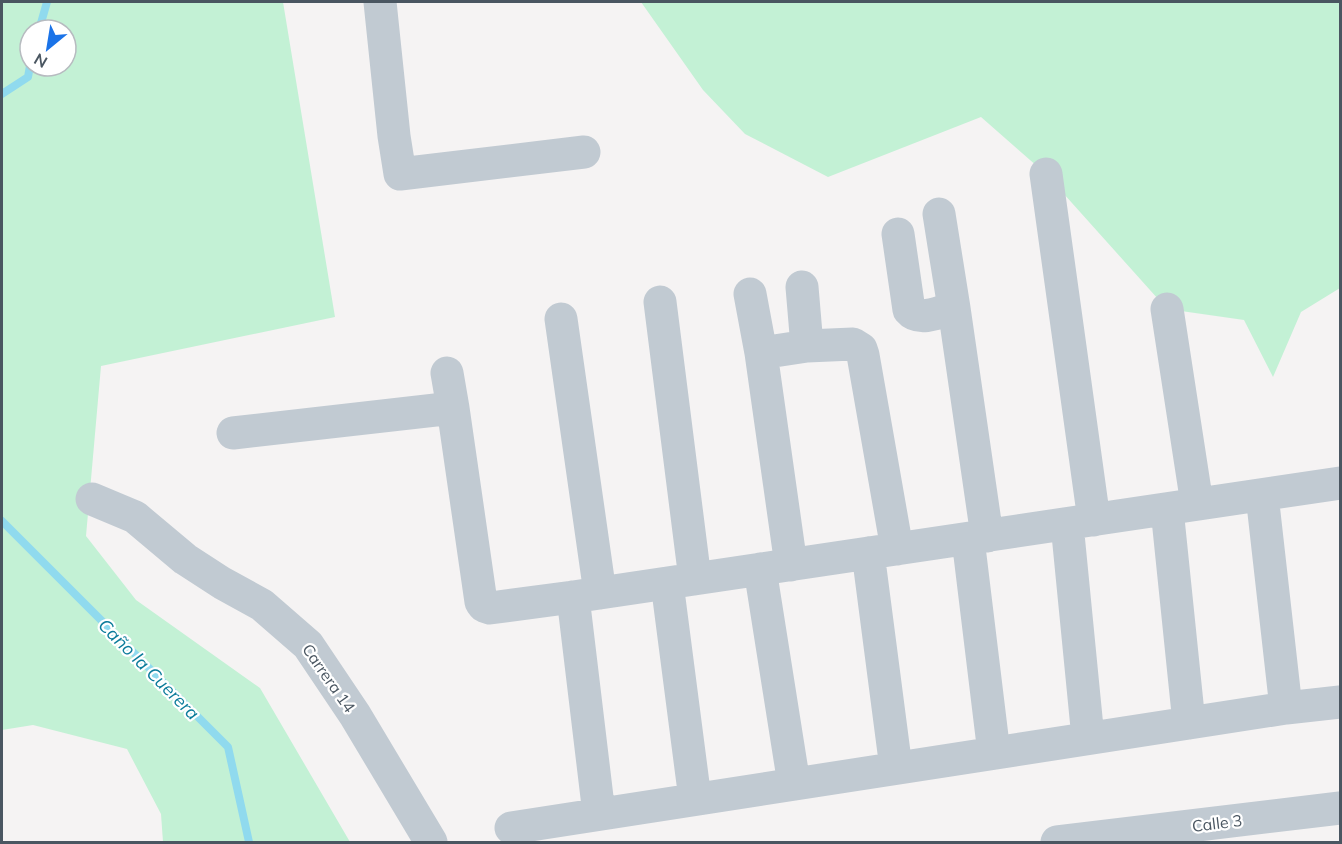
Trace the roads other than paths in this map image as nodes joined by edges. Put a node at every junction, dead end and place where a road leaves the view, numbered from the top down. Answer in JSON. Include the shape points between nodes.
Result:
{"nodes":[{"id":1,"x":380,"y":2,"type":"edge"},
{"id":2,"x":584,"y":152,"type":"dead end"},
{"id":3,"x":1046,"y":174,"type":"dead end"},
{"id":4,"x":939,"y":214,"type":"dead end"},
{"id":5,"x":898,"y":234,"type":"dead end"},
{"id":6,"x":802,"y":287,"type":"dead end"},
{"id":7,"x":750,"y":294,"type":"dead end"},
{"id":8,"x":660,"y":302,"type":"dead end"},
{"id":9,"x":954,"y":308,"type":"junction"},
{"id":10,"x":1167,"y":309,"type":"dead end"},
{"id":11,"x":561,"y":319,"type":"dead end"},
{"id":12,"x":807,"y":346,"type":"junction"},
{"id":13,"x":762,"y":353,"type":"junction"},
{"id":14,"x":447,"y":373,"type":"dead end"},
{"id":15,"x":453,"y":408,"type":"junction"},
{"id":16,"x":232,"y":433,"type":"dead end"},
{"id":17,"x":1341,"y":483,"type":"edge"},
{"id":18,"x":1262,"y":495,"type":"junction"},
{"id":19,"x":92,"y":499,"type":"dead end"},
{"id":20,"x":1182,"y":507,"type":"junction"},
{"id":21,"x":1081,"y":522,"type":"junction"},
{"id":22,"x":978,"y":537,"type":"junction"},
{"id":23,"x":883,"y":551,"type":"junction"},
{"id":24,"x":776,"y":567,"type":"junction"},
{"id":25,"x":681,"y":581,"type":"junction"},
{"id":26,"x":587,"y":595,"type":"junction"},
{"id":27,"x":1341,"y":702,"type":"edge"},
{"id":28,"x":1286,"y":708,"type":"junction"},
{"id":29,"x":1189,"y":723,"type":"junction"},
{"id":30,"x":1088,"y":738,"type":"junction"},
{"id":31,"x":994,"y":753,"type":"junction"},
{"id":32,"x":896,"y":768,"type":"junction"},
{"id":33,"x":794,"y":784,"type":"junction"},
{"id":34,"x":695,"y":799,"type":"junction"},
{"id":35,"x":1341,"y":808,"type":"edge"},
{"id":36,"x":599,"y":814,"type":"junction"},
{"id":37,"x":511,"y":828,"type":"dead end"},
{"id":38,"x":1069,"y":842,"type":"edge"},
{"id":39,"x":431,"y":843,"type":"edge"}],
"edges":[{"from":1,"to":2,"type":"street","via":[[400,174]]},
{"from":3,"to":21,"type":"street"},
{"from":4,"to":9,"type":"street"},
{"from":5,"to":9,"type":"street","via":[[909,310],[920,316]]},
{"from":6,"to":12,"type":"street"},
{"from":7,"to":13,"type":"street"},
{"from":8,"to":25,"type":"street"},
{"from":9,"to":22,"type":"street"},
{"from":10,"to":20,"type":"street"},
{"from":11,"to":26,"type":"street"},
{"from":12,"to":13,"type":"street"},
{"from":12,"to":23,"type":"street","via":[[853,344],[864,355]]},
{"from":13,"to":24,"type":"street"},
{"from":14,"to":15,"type":"street"},
{"from":15,"to":16,"type":"street"},
{"from":15,"to":26,"type":"street","via":[[481,602],[490,608]]},
{"from":17,"to":18,"type":"street"},
{"from":18,"to":20,"type":"street"},
{"from":18,"to":28,"type":"street"},
{"from":19,"to":39,"type":"street","name":"Carrera 14","via":[[135,517],[185,559],[262,605],[308,645]]},
{"from":20,"to":21,"type":"street"},
{"from":20,"to":29,"type":"street"},
{"from":21,"to":22,"type":"street"},
{"from":21,"to":30,"type":"street"},
{"from":22,"to":23,"type":"street"},
{"from":22,"to":31,"type":"street"},
{"from":23,"to":24,"type":"street"},
{"from":23,"to":32,"type":"street"},
{"from":24,"to":25,"type":"street"},
{"from":24,"to":33,"type":"street"},
{"from":25,"to":26,"type":"street"},
{"from":25,"to":34,"type":"street"},
{"from":26,"to":36,"type":"street"},
{"from":27,"to":28,"type":"street"},
{"from":28,"to":29,"type":"street"},
{"from":29,"to":30,"type":"street"},
{"from":30,"to":31,"type":"street"},
{"from":31,"to":32,"type":"street"},
{"from":32,"to":33,"type":"street"},
{"from":33,"to":34,"type":"street"},
{"from":34,"to":36,"type":"street"},
{"from":35,"to":38,"type":"street","name":"Calle 3"},
{"from":36,"to":37,"type":"street"}]}
